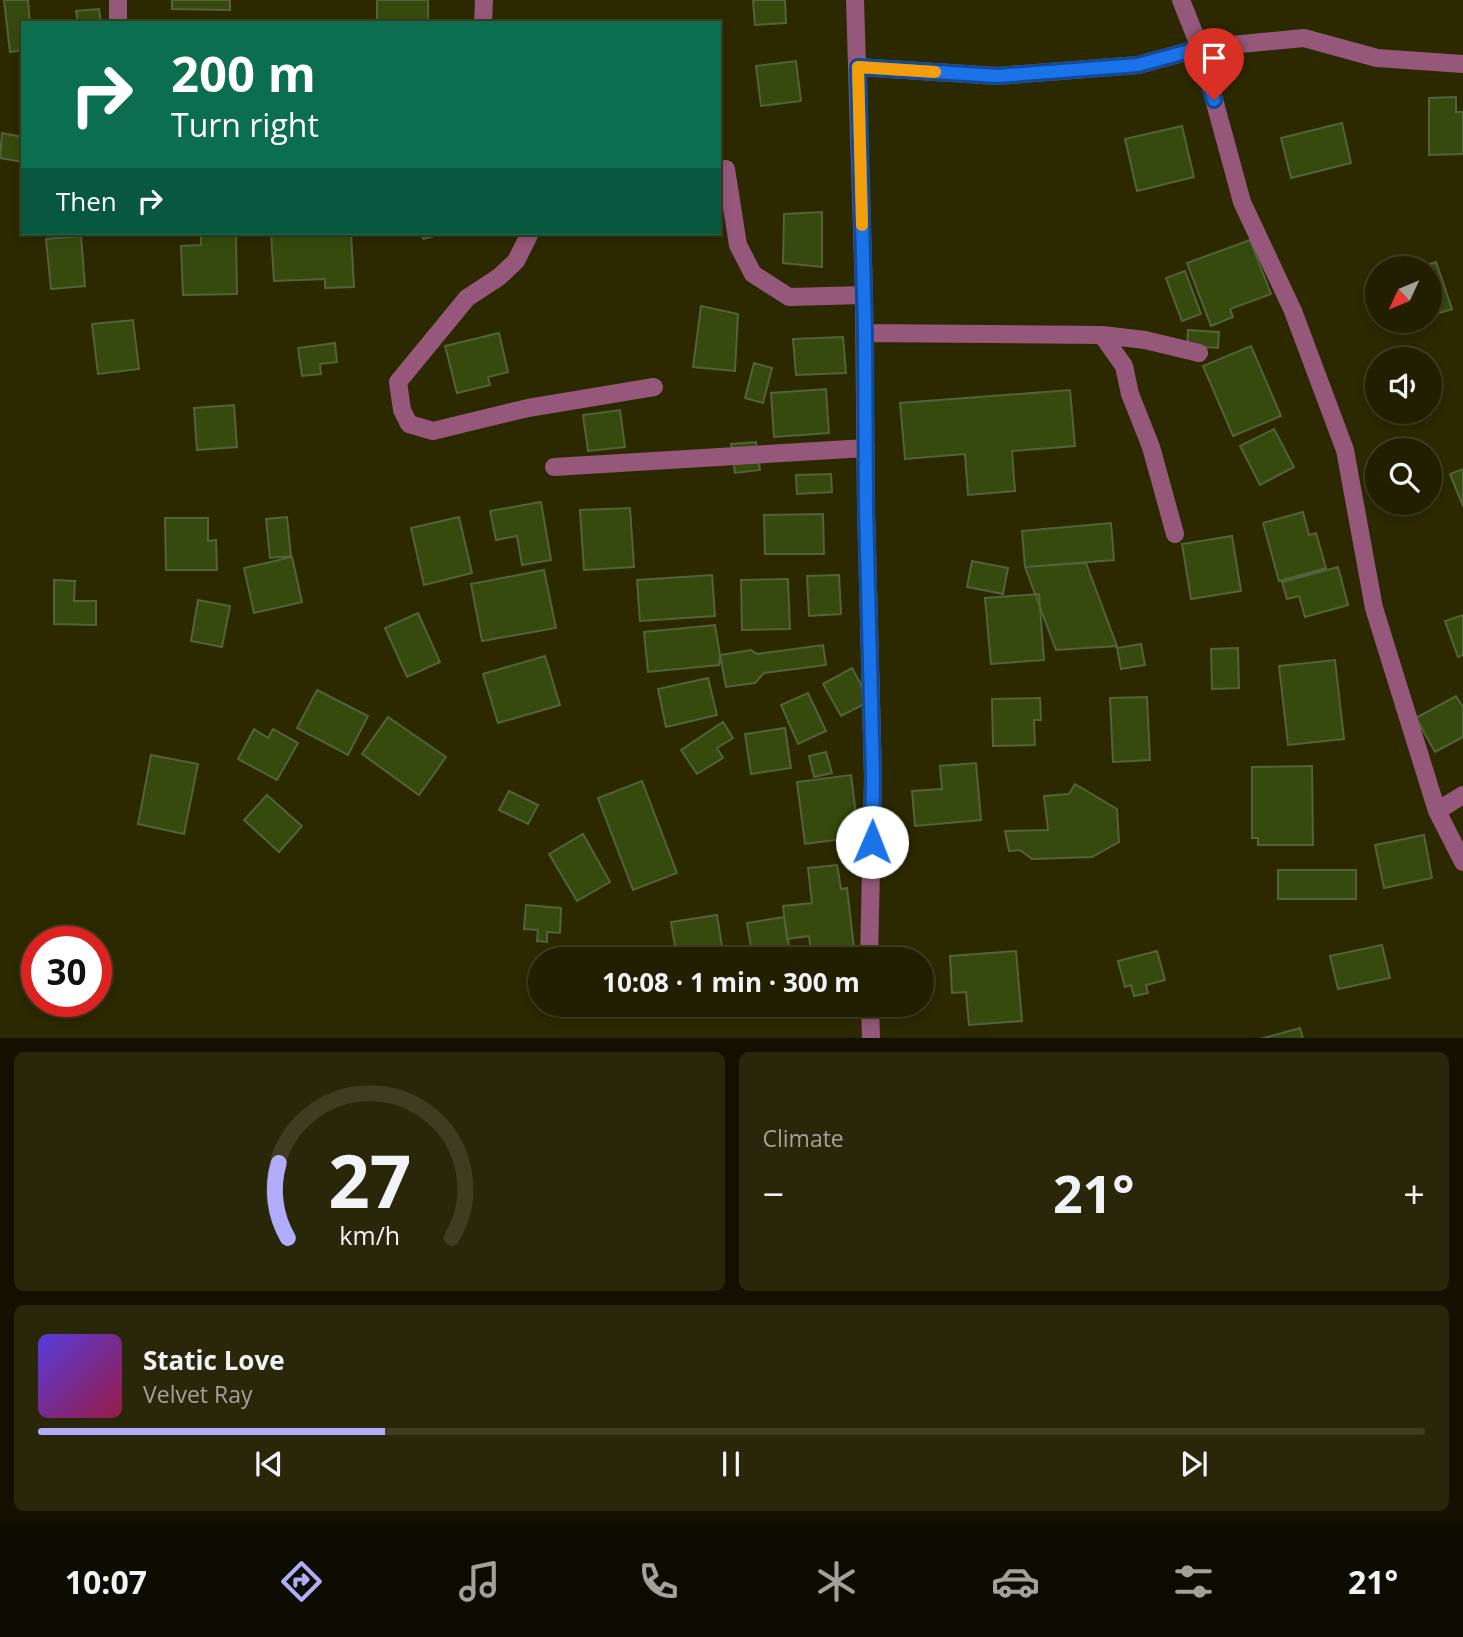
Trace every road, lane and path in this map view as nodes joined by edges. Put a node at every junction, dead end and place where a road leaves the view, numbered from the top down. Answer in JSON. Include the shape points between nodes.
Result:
{"nodes":[{"id":1,"x":118,"y":0,"type":"edge"},
{"id":2,"x":484,"y":0,"type":"edge"},
{"id":3,"x":855,"y":0,"type":"edge"},
{"id":4,"x":1181,"y":0,"type":"edge"},
{"id":5,"x":118,"y":21,"type":"edge"},
{"id":6,"x":484,"y":21,"type":"edge"},
{"id":7,"x":1200,"y":48,"type":"junction"},
{"id":8,"x":1463,"y":64,"type":"edge"},
{"id":9,"x":858,"y":67,"type":"junction"},
{"id":10,"x":726,"y":169,"type":"dead end"},
{"id":11,"x":529,"y":235,"type":"edge"},
{"id":12,"x":864,"y":295,"type":"junction"},
{"id":13,"x":865,"y":333,"type":"junction"},
{"id":14,"x":1102,"y":335,"type":"junction"},
{"id":15,"x":1199,"y":353,"type":"dead end"},
{"id":16,"x":654,"y":387,"type":"dead end"},
{"id":17,"x":866,"y":448,"type":"junction"},
{"id":18,"x":554,"y":467,"type":"dead end"},
{"id":19,"x":1175,"y":534,"type":"dead end"},
{"id":20,"x":1463,"y":795,"type":"edge"},
{"id":21,"x":1437,"y":811,"type":"junction"},
{"id":22,"x":1463,"y":862,"type":"edge"},
{"id":23,"x":869,"y":947,"type":"edge"},
{"id":24,"x":870,"y":1017,"type":"edge"},
{"id":25,"x":871,"y":1038,"type":"edge"}],
"edges":[{"from":1,"to":5,"type":"street"},
{"from":2,"to":6,"type":"street"},
{"from":3,"to":9,"type":"street"},
{"from":4,"to":7,"type":"street"},
{"from":7,"to":8,"type":"street","via":[[1304,38],[1377,58]]},
{"from":7,"to":9,"type":"street","via":[[1138,65],[997,76]]},
{"from":7,"to":21,"type":"street","via":[[1242,202],[1293,311],[1345,450],[1374,608]]},
{"from":9,"to":12,"type":"street"},
{"from":10,"to":12,"type":"street","via":[[738,245],[753,274],[789,297]]},
{"from":11,"to":16,"type":"street","via":[[516,261],[467,298],[398,382],[409,424],[433,431],[528,408]]},
{"from":12,"to":13,"type":"street"},
{"from":13,"to":14,"type":"street"},
{"from":13,"to":17,"type":"street"},
{"from":14,"to":15,"type":"street"},
{"from":14,"to":19,"type":"street","via":[[1124,366]]},
{"from":17,"to":18,"type":"street"},
{"from":17,"to":23,"type":"street","via":[[873,778]]},
{"from":20,"to":21,"type":"street"},
{"from":21,"to":22,"type":"street"},
{"from":24,"to":25,"type":"street"}]}
